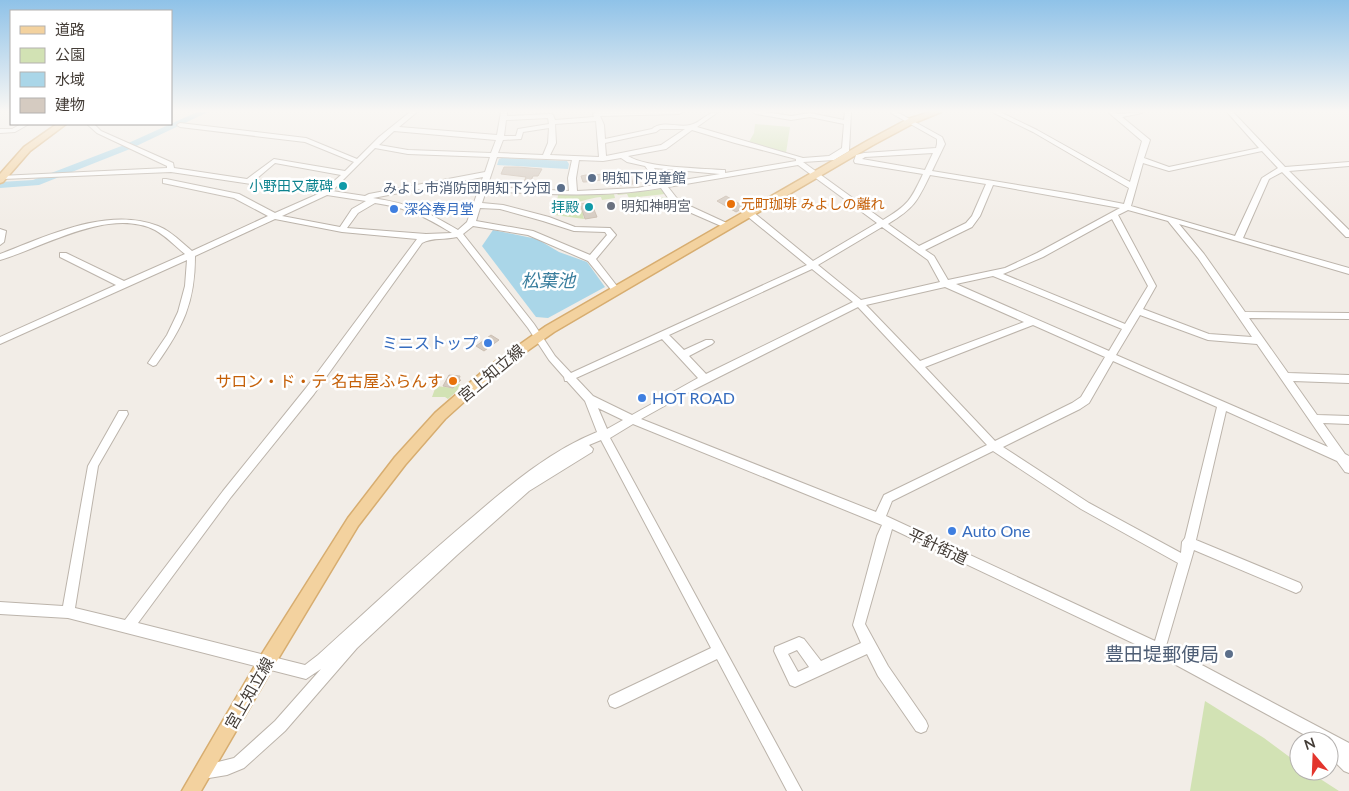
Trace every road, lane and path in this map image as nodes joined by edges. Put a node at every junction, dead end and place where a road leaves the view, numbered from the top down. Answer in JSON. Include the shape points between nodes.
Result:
{"nodes":[{"id":1,"x":27,"y":149,"type":"edge"},
{"id":2,"x":140,"y":149,"type":"edge"},
{"id":3,"x":327,"y":149,"type":"edge"},
{"id":4,"x":371,"y":149,"type":"edge"},
{"id":5,"x":391,"y":149,"type":"edge"},
{"id":6,"x":497,"y":149,"type":"edge"},
{"id":7,"x":549,"y":149,"type":"edge"},
{"id":8,"x":601,"y":149,"type":"edge"},
{"id":9,"x":654,"y":149,"type":"edge"},
{"id":10,"x":764,"y":149,"type":"edge"},
{"id":11,"x":845,"y":149,"type":"edge"},
{"id":12,"x":863,"y":149,"type":"edge"},
{"id":13,"x":1066,"y":149,"type":"edge"},
{"id":14,"x":1144,"y":149,"type":"edge"},
{"id":15,"x":1263,"y":149,"type":"joint"},
{"id":16,"x":939,"y":150,"type":"joint"},
{"id":17,"x":495,"y":154,"type":"junction"},
{"id":18,"x":546,"y":156,"type":"junction"},
{"id":19,"x":623,"y":156,"type":"junction"},
{"id":20,"x":576,"y":159,"type":"junction"},
{"id":21,"x":603,"y":159,"type":"junction"},
{"id":22,"x":1142,"y":160,"type":"junction"},
{"id":23,"x":359,"y":162,"type":"junction"},
{"id":24,"x":800,"y":162,"type":"junction"},
{"id":25,"x":647,"y":164,"type":"junction"},
{"id":26,"x":1349,"y":164,"type":"edge"},
{"id":27,"x":1282,"y":169,"type":"junction"},
{"id":28,"x":171,"y":170,"type":"junction"},
{"id":29,"x":928,"y":172,"type":"junction"},
{"id":30,"x":732,"y":173,"type":"junction"},
{"id":31,"x":347,"y":174,"type":"junction"},
{"id":32,"x":488,"y":174,"type":"junction"},
{"id":33,"x":816,"y":176,"type":"junction"},
{"id":34,"x":1,"y":178,"type":"edge"},
{"id":35,"x":250,"y":180,"type":"junction"},
{"id":36,"x":166,"y":181,"type":"dead end"},
{"id":37,"x":990,"y":183,"type":"junction"},
{"id":38,"x":664,"y":186,"type":"junction"},
{"id":39,"x":1133,"y":188,"type":"junction"},
{"id":40,"x":483,"y":189,"type":"junction"},
{"id":41,"x":326,"y":192,"type":"junction"},
{"id":42,"x":573,"y":193,"type":"junction"},
{"id":43,"x":362,"y":198,"type":"junction"},
{"id":44,"x":374,"y":200,"type":"junction"},
{"id":45,"x":477,"y":205,"type":"junction"},
{"id":46,"x":1127,"y":207,"type":"junction"},
{"id":47,"x":750,"y":214,"type":"junction"},
{"id":48,"x":1114,"y":215,"type":"junction"},
{"id":49,"x":274,"y":216,"type":"junction"},
{"id":50,"x":1170,"y":218,"type":"junction"},
{"id":51,"x":470,"y":223,"type":"junction"},
{"id":52,"x":883,"y":224,"type":"junction"},
{"id":53,"x":728,"y":227,"type":"junction"},
{"id":54,"x":1346,"y":228,"type":"edge"},
{"id":55,"x":342,"y":230,"type":"junction"},
{"id":56,"x":0,"y":231,"type":"edge"},
{"id":57,"x":459,"y":234,"type":"junction"},
{"id":58,"x":1349,"y":235,"type":"edge"},
{"id":59,"x":426,"y":237,"type":"junction"},
{"id":60,"x":1238,"y":239,"type":"junction"},
{"id":61,"x":0,"y":242,"type":"edge"},
{"id":62,"x":919,"y":249,"type":"junction"},
{"id":63,"x":191,"y":254,"type":"junction"},
{"id":64,"x":62,"y":255,"type":"dead end"},
{"id":65,"x":0,"y":257,"type":"edge"},
{"id":66,"x":591,"y":259,"type":"junction"},
{"id":67,"x":813,"y":265,"type":"junction"},
{"id":68,"x":1349,"y":271,"type":"edge"},
{"id":69,"x":993,"y":273,"type":"junction"},
{"id":70,"x":945,"y":283,"type":"junction"},
{"id":71,"x":122,"y":284,"type":"junction"},
{"id":72,"x":616,"y":290,"type":"junction"},
{"id":73,"x":859,"y":303,"type":"junction"},
{"id":74,"x":1138,"y":311,"type":"junction"},
{"id":75,"x":1242,"y":315,"type":"junction"},
{"id":76,"x":1349,"y":316,"type":"edge"},
{"id":77,"x":1032,"y":322,"type":"junction"},
{"id":78,"x":1127,"y":328,"type":"junction"},
{"id":79,"x":663,"y":334,"type":"junction"},
{"id":80,"x":538,"y":336,"type":"junction"},
{"id":81,"x":0,"y":341,"type":"edge"},
{"id":82,"x":1259,"y":341,"type":"junction"},
{"id":83,"x":709,"y":342,"type":"dead end"},
{"id":84,"x":682,"y":355,"type":"junction"},
{"id":85,"x":1110,"y":356,"type":"junction"},
{"id":86,"x":153,"y":363,"type":"dead end"},
{"id":87,"x":917,"y":366,"type":"junction"},
{"id":88,"x":1286,"y":377,"type":"junction"},
{"id":89,"x":568,"y":378,"type":"junction"},
{"id":90,"x":705,"y":379,"type":"junction"},
{"id":91,"x":1349,"y":379,"type":"edge"},
{"id":92,"x":589,"y":399,"type":"junction"},
{"id":93,"x":1222,"y":406,"type":"junction"},
{"id":94,"x":123,"y":414,"type":"dead end"},
{"id":95,"x":1316,"y":419,"type":"junction"},
{"id":96,"x":632,"y":420,"type":"junction"},
{"id":97,"x":1349,"y":420,"type":"edge"},
{"id":98,"x":604,"y":436,"type":"junction"},
{"id":99,"x":995,"y":447,"type":"junction"},
{"id":100,"x":1345,"y":459,"type":"edge"},
{"id":101,"x":1349,"y":469,"type":"edge"},
{"id":102,"x":884,"y":521,"type":"junction"},
{"id":103,"x":1188,"y":542,"type":"junction"},
{"id":104,"x":1185,"y":561,"type":"junction"},
{"id":105,"x":1296,"y":587,"type":"dead end"},
{"id":106,"x":0,"y":608,"type":"edge"},
{"id":107,"x":68,"y":612,"type":"junction"},
{"id":108,"x":128,"y":626,"type":"junction"},
{"id":109,"x":869,"y":646,"type":"junction"},
{"id":110,"x":1159,"y":649,"type":"junction"},
{"id":111,"x":719,"y":651,"type":"junction"},
{"id":112,"x":266,"y":663,"type":"junction"},
{"id":113,"x":819,"y":669,"type":"dead end"},
{"id":114,"x":615,"y":701,"type":"dead end"},
{"id":115,"x":921,"y":726,"type":"dead end"},
{"id":116,"x":1310,"y":731,"type":"edge"},
{"id":117,"x":1339,"y":756,"type":"edge"},
{"id":118,"x":1349,"y":766,"type":"edge"},
{"id":119,"x":203,"y":772,"type":"junction"},
{"id":120,"x":191,"y":791,"type":"edge"},
{"id":121,"x":795,"y":791,"type":"edge"}],
"edges":[{"from":1,"to":34,"type":"main road"},
{"from":2,"to":28,"type":"street","via":[[170,165]]},
{"from":3,"to":23,"type":"street"},
{"from":4,"to":23,"type":"street"},
{"from":5,"to":17,"type":"street"},
{"from":6,"to":17,"type":"street"},
{"from":7,"to":18,"type":"street"},
{"from":8,"to":21,"type":"street"},
{"from":9,"to":19,"type":"street"},
{"from":10,"to":24,"type":"street","via":[[800,158]]},
{"from":11,"to":24,"type":"street","via":[[831,158]]},
{"from":12,"to":33,"type":"main road","name":"宮上知立線"},
{"from":13,"to":39,"type":"street"},
{"from":14,"to":22,"type":"street"},
{"from":15,"to":22,"type":"street","via":[[1169,169]]},
{"from":15,"to":27,"type":"street"},
{"from":16,"to":29,"type":"street"},
{"from":16,"to":29,"type":"street","via":[[864,155],[858,161]]},
{"from":17,"to":18,"type":"street"},
{"from":17,"to":32,"type":"street"},
{"from":18,"to":20,"type":"street"},
{"from":19,"to":21,"type":"street"},
{"from":19,"to":25,"type":"street"},
{"from":20,"to":21,"type":"street"},
{"from":20,"to":42,"type":"street"},
{"from":22,"to":39,"type":"street"},
{"from":23,"to":31,"type":"street"},
{"from":24,"to":30,"type":"street"},
{"from":24,"to":33,"type":"street"},
{"from":25,"to":30,"type":"street"},
{"from":25,"to":38,"type":"street"},
{"from":26,"to":27,"type":"street"},
{"from":27,"to":54,"type":"street"},
{"from":27,"to":60,"type":"street","via":[[1263,182]]},
{"from":28,"to":34,"type":"street"},
{"from":28,"to":35,"type":"street"},
{"from":29,"to":37,"type":"street"},
{"from":29,"to":52,"type":"street","via":[[915,199]]},
{"from":30,"to":38,"type":"street"},
{"from":31,"to":35,"type":"street","via":[[274,161]]},
{"from":31,"to":41,"type":"street"},
{"from":32,"to":40,"type":"street"},
{"from":32,"to":43,"type":"street"},
{"from":33,"to":47,"type":"main road","name":"宮上知立線"},
{"from":33,"to":52,"type":"street"},
{"from":35,"to":41,"type":"street"},
{"from":36,"to":49,"type":"street","via":[[236,196]]},
{"from":37,"to":46,"type":"street"},
{"from":37,"to":62,"type":"street","via":[[969,225]]},
{"from":38,"to":42,"type":"street"},
{"from":38,"to":53,"type":"street","via":[[676,203]]},
{"from":39,"to":46,"type":"street"},
{"from":40,"to":42,"type":"street"},
{"from":40,"to":45,"type":"street"},
{"from":41,"to":43,"type":"street"},
{"from":41,"to":49,"type":"street"},
{"from":43,"to":44,"type":"street"},
{"from":44,"to":55,"type":"street","via":[[355,211]]},
{"from":44,"to":57,"type":"street","via":[[426,214]]},
{"from":45,"to":51,"type":"street"},
{"from":45,"to":66,"type":"street","via":[[537,216],[574,229],[607,230],[612,235]]},
{"from":46,"to":48,"type":"street"},
{"from":46,"to":50,"type":"street"},
{"from":47,"to":53,"type":"main road","name":"宮上知立線"},
{"from":47,"to":67,"type":"street"},
{"from":48,"to":69,"type":"street","via":[[1026,262]]},
{"from":48,"to":74,"type":"street","via":[[1152,286]]},
{"from":49,"to":55,"type":"street"},
{"from":49,"to":63,"type":"street"},
{"from":50,"to":60,"type":"street"},
{"from":50,"to":75,"type":"street","via":[[1202,256]]},
{"from":51,"to":57,"type":"street"},
{"from":51,"to":66,"type":"street","via":[[530,233]]},
{"from":52,"to":62,"type":"street"},
{"from":52,"to":67,"type":"street"},
{"from":53,"to":72,"type":"main road","name":"宮上知立線"},
{"from":54,"to":58,"type":"street"},
{"from":55,"to":59,"type":"street"},
{"from":56,"to":61,"type":"street"},
{"from":57,"to":59,"type":"street"},
{"from":57,"to":80,"type":"street","name":"平針街道"},
{"from":59,"to":108,"type":"street","via":[[419,241],[310,391],[227,494]]},
{"from":60,"to":68,"type":"street"},
{"from":62,"to":70,"type":"street","via":[[931,258]]},
{"from":63,"to":65,"type":"street","via":[[156,228],[129,221],[87,227]]},
{"from":63,"to":71,"type":"street"},
{"from":63,"to":86,"type":"street","via":[[191,276],[182,317]]},
{"from":64,"to":71,"type":"street"},
{"from":66,"to":72,"type":"street"},
{"from":67,"to":73,"type":"street"},
{"from":67,"to":79,"type":"street"},
{"from":69,"to":70,"type":"street"},
{"from":69,"to":78,"type":"street"},
{"from":70,"to":73,"type":"street"},
{"from":70,"to":77,"type":"street"},
{"from":71,"to":81,"type":"street"},
{"from":72,"to":80,"type":"main road","name":"宮上知立線"},
{"from":73,"to":87,"type":"street"},
{"from":73,"to":90,"type":"street"},
{"from":74,"to":78,"type":"street"},
{"from":74,"to":82,"type":"street","via":[[1208,338]]},
{"from":75,"to":76,"type":"street"},
{"from":75,"to":82,"type":"street"},
{"from":77,"to":85,"type":"street"},
{"from":77,"to":87,"type":"street"},
{"from":78,"to":85,"type":"street"},
{"from":79,"to":84,"type":"street"},
{"from":79,"to":89,"type":"street"},
{"from":80,"to":89,"type":"street","name":"平針街道"},
{"from":80,"to":112,"type":"main road","name":"宮上知立線","via":[[492,370],[440,416],[400,461],[353,522]]},
{"from":82,"to":88,"type":"street"},
{"from":83,"to":84,"type":"street"},
{"from":84,"to":90,"type":"street"},
{"from":85,"to":93,"type":"street"},
{"from":85,"to":99,"type":"street","via":[[1085,400]]},
{"from":87,"to":99,"type":"street"},
{"from":88,"to":91,"type":"street"},
{"from":88,"to":95,"type":"street"},
{"from":89,"to":92,"type":"street","name":"平針街道"},
{"from":90,"to":96,"type":"street"},
{"from":92,"to":96,"type":"street","name":"平針街道"},
{"from":92,"to":98,"type":"street"},
{"from":93,"to":100,"type":"street"},
{"from":93,"to":103,"type":"street"},
{"from":94,"to":107,"type":"street","via":[[93,466]]},
{"from":95,"to":97,"type":"street"},
{"from":95,"to":100,"type":"street"},
{"from":96,"to":98,"type":"street"},
{"from":96,"to":102,"type":"street","name":"平針街道"},
{"from":98,"to":111,"type":"street"},
{"from":98,"to":112,"type":"street","via":[[586,442],[529,476],[425,564],[323,660],[306,672]]},
{"from":98,"to":119,"type":"street","via":[[525,488],[453,551],[352,644],[280,726],[239,763]]},
{"from":99,"to":102,"type":"street","via":[[888,498]]},
{"from":99,"to":104,"type":"street","via":[[1085,506]]},
{"from":100,"to":101,"type":"street"},
{"from":102,"to":109,"type":"street","via":[[883,536],[859,625]]},
{"from":102,"to":110,"type":"street","name":"平針街道"},
{"from":103,"to":104,"type":"street"},
{"from":103,"to":105,"type":"street"},
{"from":104,"to":110,"type":"street"},
{"from":106,"to":107,"type":"street"},
{"from":107,"to":108,"type":"street"},
{"from":108,"to":112,"type":"street"},
{"from":109,"to":113,"type":"street"},
{"from":109,"to":115,"type":"street","via":[[882,671]]},
{"from":110,"to":116,"type":"street","name":"平針街道"},
{"from":111,"to":114,"type":"street"},
{"from":111,"to":121,"type":"street"},
{"from":112,"to":119,"type":"main road","name":"宮上知立線"},
{"from":117,"to":118,"type":"street"},
{"from":119,"to":120,"type":"main road","name":"宮上知立線"}]}
